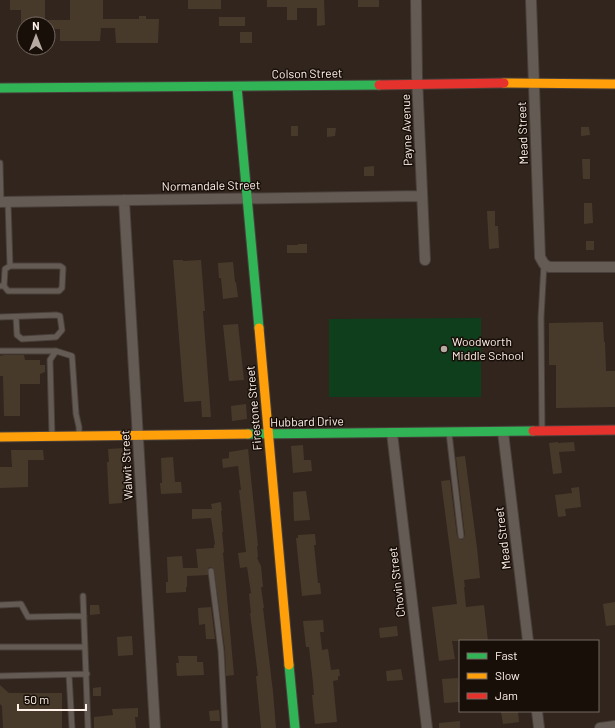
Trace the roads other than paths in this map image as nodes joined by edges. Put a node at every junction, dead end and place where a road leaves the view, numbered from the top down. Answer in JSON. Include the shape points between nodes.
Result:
{"nodes":[{"id":1,"x":416,"y":0,"type":"edge"},
{"id":2,"x":531,"y":0,"type":"edge"},
{"id":3,"x":535,"y":83,"type":"junction"},
{"id":4,"x":615,"y":84,"type":"edge"},
{"id":5,"x":418,"y":85,"type":"junction"},
{"id":6,"x":237,"y":87,"type":"junction"},
{"id":7,"x":0,"y":88,"type":"edge"},
{"id":8,"x":0,"y":163,"type":"edge"},
{"id":9,"x":422,"y":196,"type":"junction"},
{"id":10,"x":247,"y":198,"type":"junction"},
{"id":11,"x":124,"y":200,"type":"junction"},
{"id":12,"x":3,"y":202,"type":"edge"},
{"id":13,"x":425,"y":260,"type":"dead end"},
{"id":14,"x":544,"y":264,"type":"junction"},
{"id":15,"x":10,"y":266,"type":"junction"},
{"id":16,"x":615,"y":267,"type":"edge"},
{"id":17,"x":2,"y":286,"type":"edge"},
{"id":18,"x":0,"y":317,"type":"edge"},
{"id":19,"x":16,"y":317,"type":"junction"},
{"id":20,"x":0,"y":351,"type":"edge"},
{"id":21,"x":56,"y":351,"type":"junction"},
{"id":22,"x":615,"y":430,"type":"edge"},
{"id":23,"x":542,"y":431,"type":"junction"},
{"id":24,"x":448,"y":432,"type":"junction"},
{"id":25,"x":504,"y":432,"type":"junction"},
{"id":26,"x":392,"y":433,"type":"junction"},
{"id":27,"x":268,"y":434,"type":"junction"},
{"id":28,"x":138,"y":436,"type":"junction"},
{"id":29,"x":0,"y":437,"type":"edge"},
{"id":30,"x":52,"y":437,"type":"junction"},
{"id":31,"x":79,"y":437,"type":"junction"},
{"id":32,"x":462,"y":536,"type":"dead end"},
{"id":33,"x":211,"y":572,"type":"dead end"},
{"id":34,"x":83,"y":596,"type":"dead end"},
{"id":35,"x":0,"y":605,"type":"edge"},
{"id":36,"x":84,"y":616,"type":"junction"},
{"id":37,"x":528,"y":640,"type":"edge"},
{"id":38,"x":85,"y":646,"type":"junction"},
{"id":39,"x":0,"y":647,"type":"edge"},
{"id":40,"x":69,"y":674,"type":"junction"},
{"id":41,"x":87,"y":674,"type":"junction"},
{"id":42,"x":0,"y":676,"type":"edge"},
{"id":43,"x":537,"y":712,"type":"edge"},
{"id":44,"x":615,"y":726,"type":"edge"},
{"id":45,"x":72,"y":728,"type":"edge"},
{"id":46,"x":88,"y":728,"type":"edge"},
{"id":47,"x":156,"y":728,"type":"edge"},
{"id":48,"x":225,"y":728,"type":"edge"},
{"id":49,"x":295,"y":728,"type":"edge"},
{"id":50,"x":427,"y":728,"type":"edge"},
{"id":51,"x":539,"y":728,"type":"edge"},
{"id":52,"x":600,"y":728,"type":"edge"}],
"edges":[{"from":1,"to":5,"type":"street","name":"Payne Avenue"},
{"from":2,"to":3,"type":"street","name":"Mead Street"},
{"from":3,"to":4,"type":"street","name":"Colson Street"},
{"from":3,"to":5,"type":"street","name":"Colson Street"},
{"from":3,"to":14,"type":"street","name":"Mead Street","via":[[540,257]]},
{"from":5,"to":6,"type":"street","name":"Colson Street"},
{"from":5,"to":9,"type":"street","name":"Payne Avenue"},
{"from":6,"to":7,"type":"street","name":"Colson Street"},
{"from":6,"to":10,"type":"street","name":"Firestone Street"},
{"from":8,"to":12,"type":"lane"},
{"from":9,"to":10,"type":"street","name":"Normandale Street"},
{"from":9,"to":13,"type":"street","name":"Payne Avenue"},
{"from":10,"to":11,"type":"street","name":"Normandale Street"},
{"from":10,"to":27,"type":"street","name":"Firestone Street"},
{"from":11,"to":12,"type":"street","name":"Normandale Street"},
{"from":11,"to":28,"type":"street","name":"Walwit Street"},
{"from":12,"to":15,"type":"lane"},
{"from":14,"to":16,"type":"street","via":[[552,268]]},
{"from":14,"to":23,"type":"lane","via":[[541,317]]},
{"from":15,"to":17,"type":"lane","via":[[5,269]]},
{"from":15,"to":17,"type":"lane","via":[[60,266],[63,268],[62,288],[59,291],[8,291]]},
{"from":18,"to":19,"type":"lane"},
{"from":19,"to":19,"type":"lane","via":[[60,316],[62,330],[56,337],[22,339],[17,335]]},
{"from":20,"to":21,"type":"lane"},
{"from":21,"to":30,"type":"lane","via":[[50,360]]},
{"from":21,"to":31,"type":"lane","via":[[68,354],[73,359]]},
{"from":22,"to":23,"type":"street","name":"Hubbard Drive"},
{"from":23,"to":25,"type":"street","name":"Hubbard Drive"},
{"from":24,"to":25,"type":"street","name":"Hubbard Drive"},
{"from":24,"to":26,"type":"street","name":"Hubbard Drive"},
{"from":24,"to":32,"type":"lane"},
{"from":25,"to":37,"type":"street","name":"Mead Street"},
{"from":26,"to":27,"type":"street","name":"Hubbard Drive"},
{"from":26,"to":50,"type":"street","name":"Chovin Street"},
{"from":27,"to":28,"type":"street","name":"Hubbard Drive"},
{"from":27,"to":49,"type":"street","name":"Firestone Street"},
{"from":28,"to":31,"type":"street","name":"Hubbard Drive"},
{"from":28,"to":47,"type":"street","name":"Walwit Street"},
{"from":29,"to":30,"type":"street","name":"Hubbard Drive"},
{"from":30,"to":31,"type":"street","name":"Hubbard Drive"},
{"from":33,"to":48,"type":"lane","via":[[221,651]]},
{"from":34,"to":36,"type":"lane"},
{"from":35,"to":36,"type":"lane","via":[[21,604],[28,617]]},
{"from":36,"to":38,"type":"lane"},
{"from":38,"to":39,"type":"lane"},
{"from":38,"to":41,"type":"lane"},
{"from":40,"to":41,"type":"lane"},
{"from":40,"to":42,"type":"lane"},
{"from":40,"to":45,"type":"lane"},
{"from":41,"to":46,"type":"lane"},
{"from":43,"to":51,"type":"street"},
{"from":44,"to":52,"type":"street"}]}
